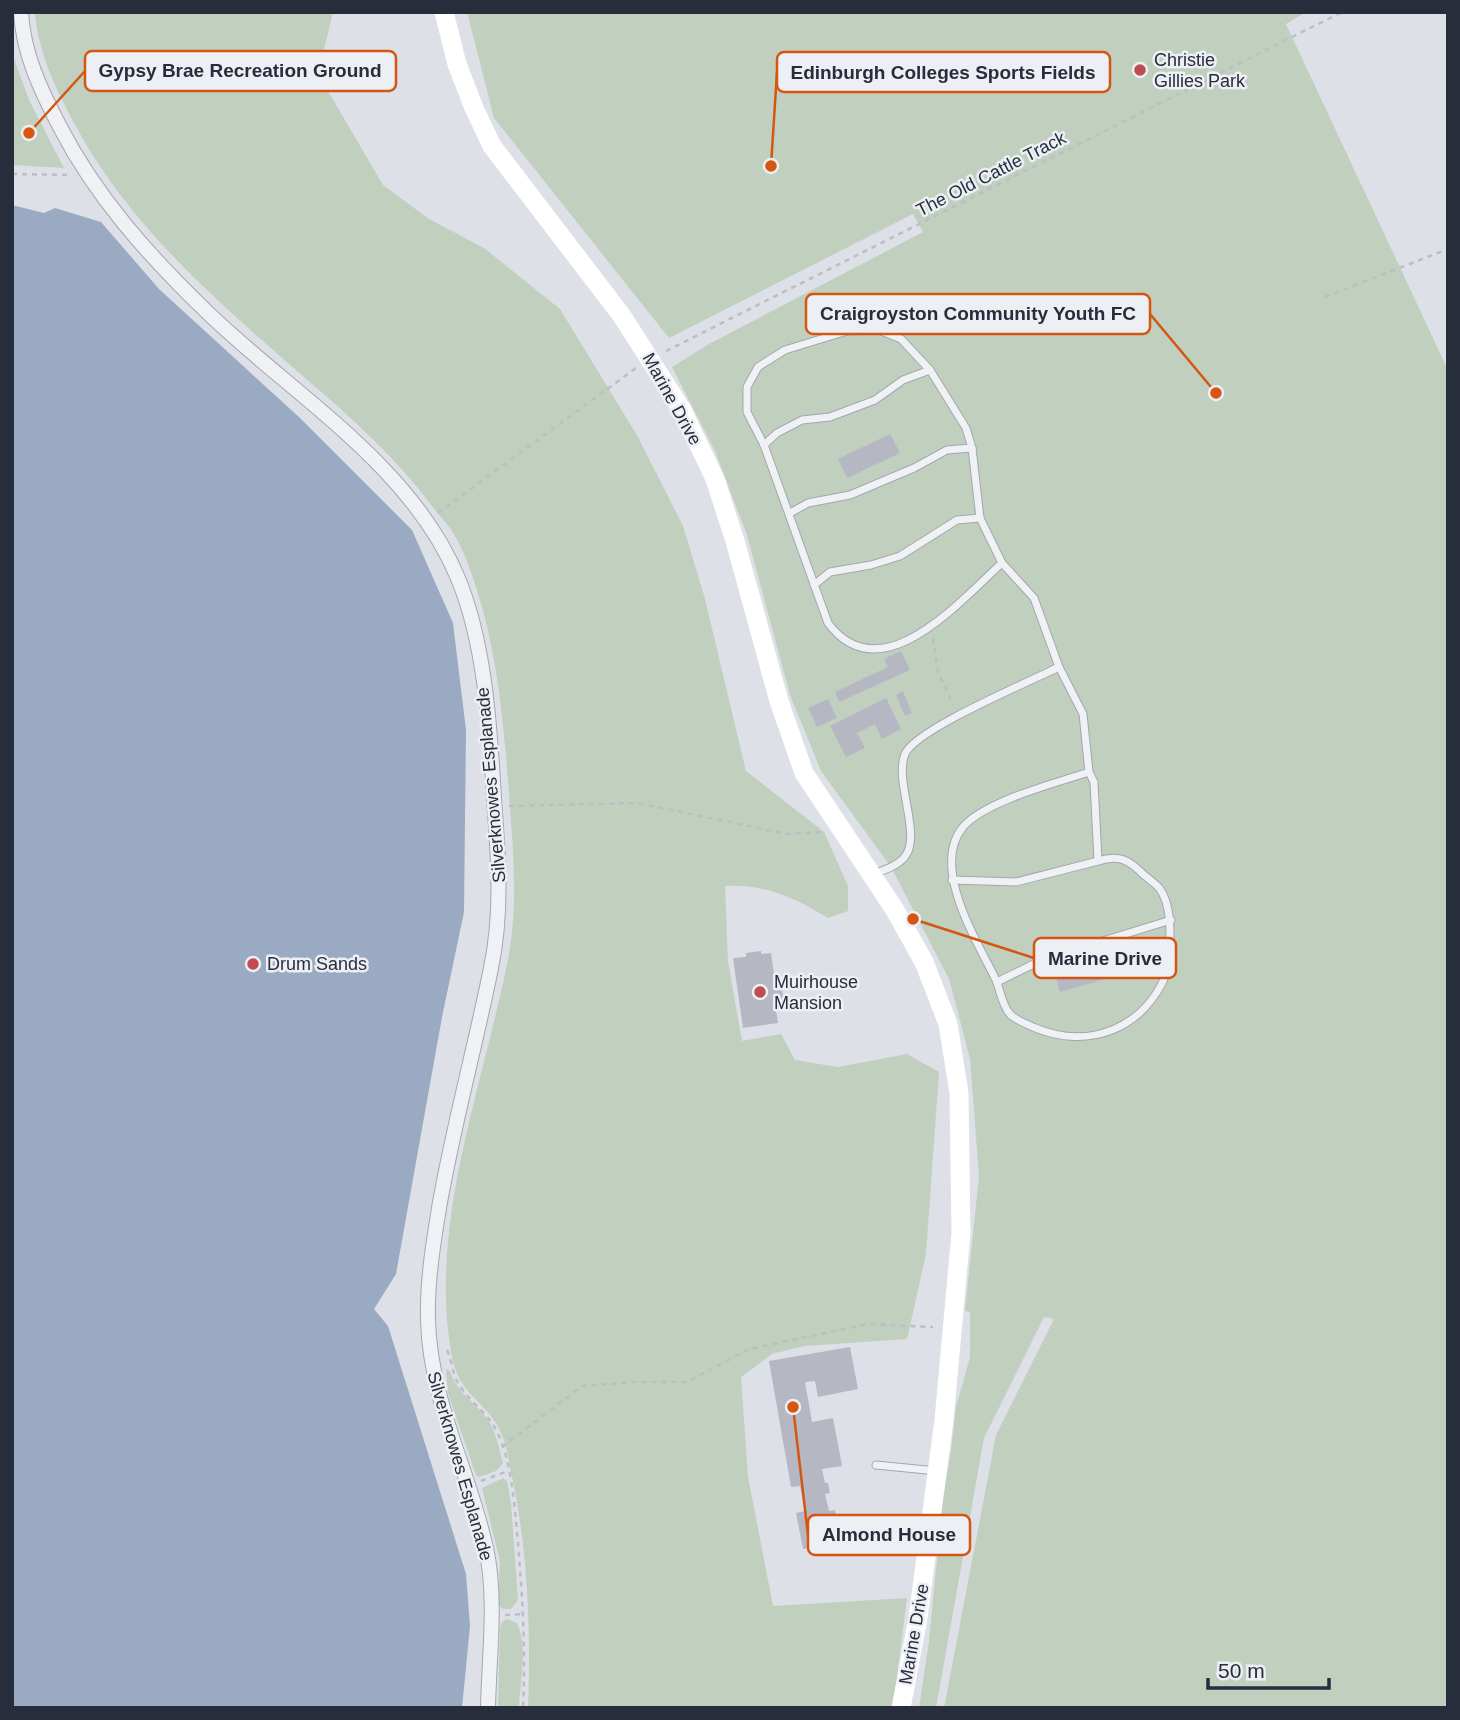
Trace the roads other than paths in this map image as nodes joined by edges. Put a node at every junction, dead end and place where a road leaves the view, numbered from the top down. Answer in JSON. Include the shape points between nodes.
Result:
{"nodes":[{"id":1,"x":20,"y":12,"type":"edge"},
{"id":2,"x":444,"y":12,"type":"edge"},
{"id":3,"x":930,"y":370,"type":"junction"},
{"id":4,"x":764,"y":445,"type":"junction"},
{"id":5,"x":972,"y":449,"type":"junction"},
{"id":6,"x":790,"y":513,"type":"junction"},
{"id":7,"x":980,"y":518,"type":"junction"},
{"id":8,"x":1002,"y":563,"type":"junction"},
{"id":9,"x":814,"y":585,"type":"junction"},
{"id":10,"x":1059,"y":667,"type":"junction"},
{"id":11,"x":1089,"y":772,"type":"junction"},
{"id":12,"x":1098,"y":861,"type":"junction"},
{"id":13,"x":873,"y":875,"type":"junction"},
{"id":14,"x":952,"y":880,"type":"junction"},
{"id":15,"x":1171,"y":920,"type":"junction"},
{"id":16,"x":997,"y":982,"type":"junction"},
{"id":17,"x":876,"y":1465,"type":"dead end"},
{"id":18,"x":937,"y":1471,"type":"junction"},
{"id":19,"x":488,"y":1708,"type":"edge"},
{"id":20,"x":901,"y":1708,"type":"edge"}],
"edges":[{"from":1,"to":19,"type":"street","name":"Silverknowes Esplanade","via":[[24,43],[42,94],[85,175],[113,212],[206,312],[330,418],[396,484],[441,542],[459,581],[479,652],[491,746],[499,914],[448,1153],[429,1268],[428,1321],[432,1373],[487,1550]]},
{"from":2,"to":13,"type":"street","name":"Marine Drive","via":[[457,64],[492,146],[622,316],[682,410],[715,479],[736,541],[779,701],[804,773]]},
{"from":3,"to":4,"type":"lane","via":[[903,380],[875,400],[830,417],[802,420]]},
{"from":3,"to":4,"type":"lane","via":[[901,338],[879,330],[847,331],[785,350],[758,367],[747,387],[747,412]]},
{"from":3,"to":5,"type":"lane","via":[[966,428]]},
{"from":4,"to":6,"type":"lane"},
{"from":5,"to":6,"type":"lane","via":[[947,450],[850,495],[808,503]]},
{"from":5,"to":7,"type":"lane"},
{"from":6,"to":9,"type":"lane"},
{"from":7,"to":8,"type":"lane"},
{"from":7,"to":9,"type":"lane","via":[[957,520],[900,556],[830,572]]},
{"from":8,"to":9,"type":"lane","via":[[932,628],[890,648],[867,649],[839,637],[828,623]]},
{"from":8,"to":10,"type":"lane","via":[[1034,598]]},
{"from":10,"to":11,"type":"lane","via":[[1083,713]]},
{"from":10,"to":13,"type":"lane","via":[[957,715],[915,741],[905,754],[902,769],[911,839],[906,856]]},
{"from":11,"to":12,"type":"lane","via":[[1094,782]]},
{"from":11,"to":14,"type":"lane","via":[[986,810],[963,827],[952,852]]},
{"from":12,"to":14,"type":"lane","via":[[1016,882]]},
{"from":12,"to":15,"type":"lane","via":[[1112,856],[1132,863],[1160,889]]},
{"from":13,"to":18,"type":"street","name":"Marine Drive","via":[[924,962],[947,1024],[959,1107],[961,1233]]},
{"from":14,"to":16,"type":"lane"},
{"from":15,"to":16,"type":"lane","via":[[1044,959]]},
{"from":15,"to":16,"type":"lane","via":[[1168,970],[1146,1008],[1091,1038],[1065,1037],[1009,1014]]},
{"from":17,"to":18,"type":"lane"},
{"from":18,"to":20,"type":"street","name":"Marine Drive"}]}
